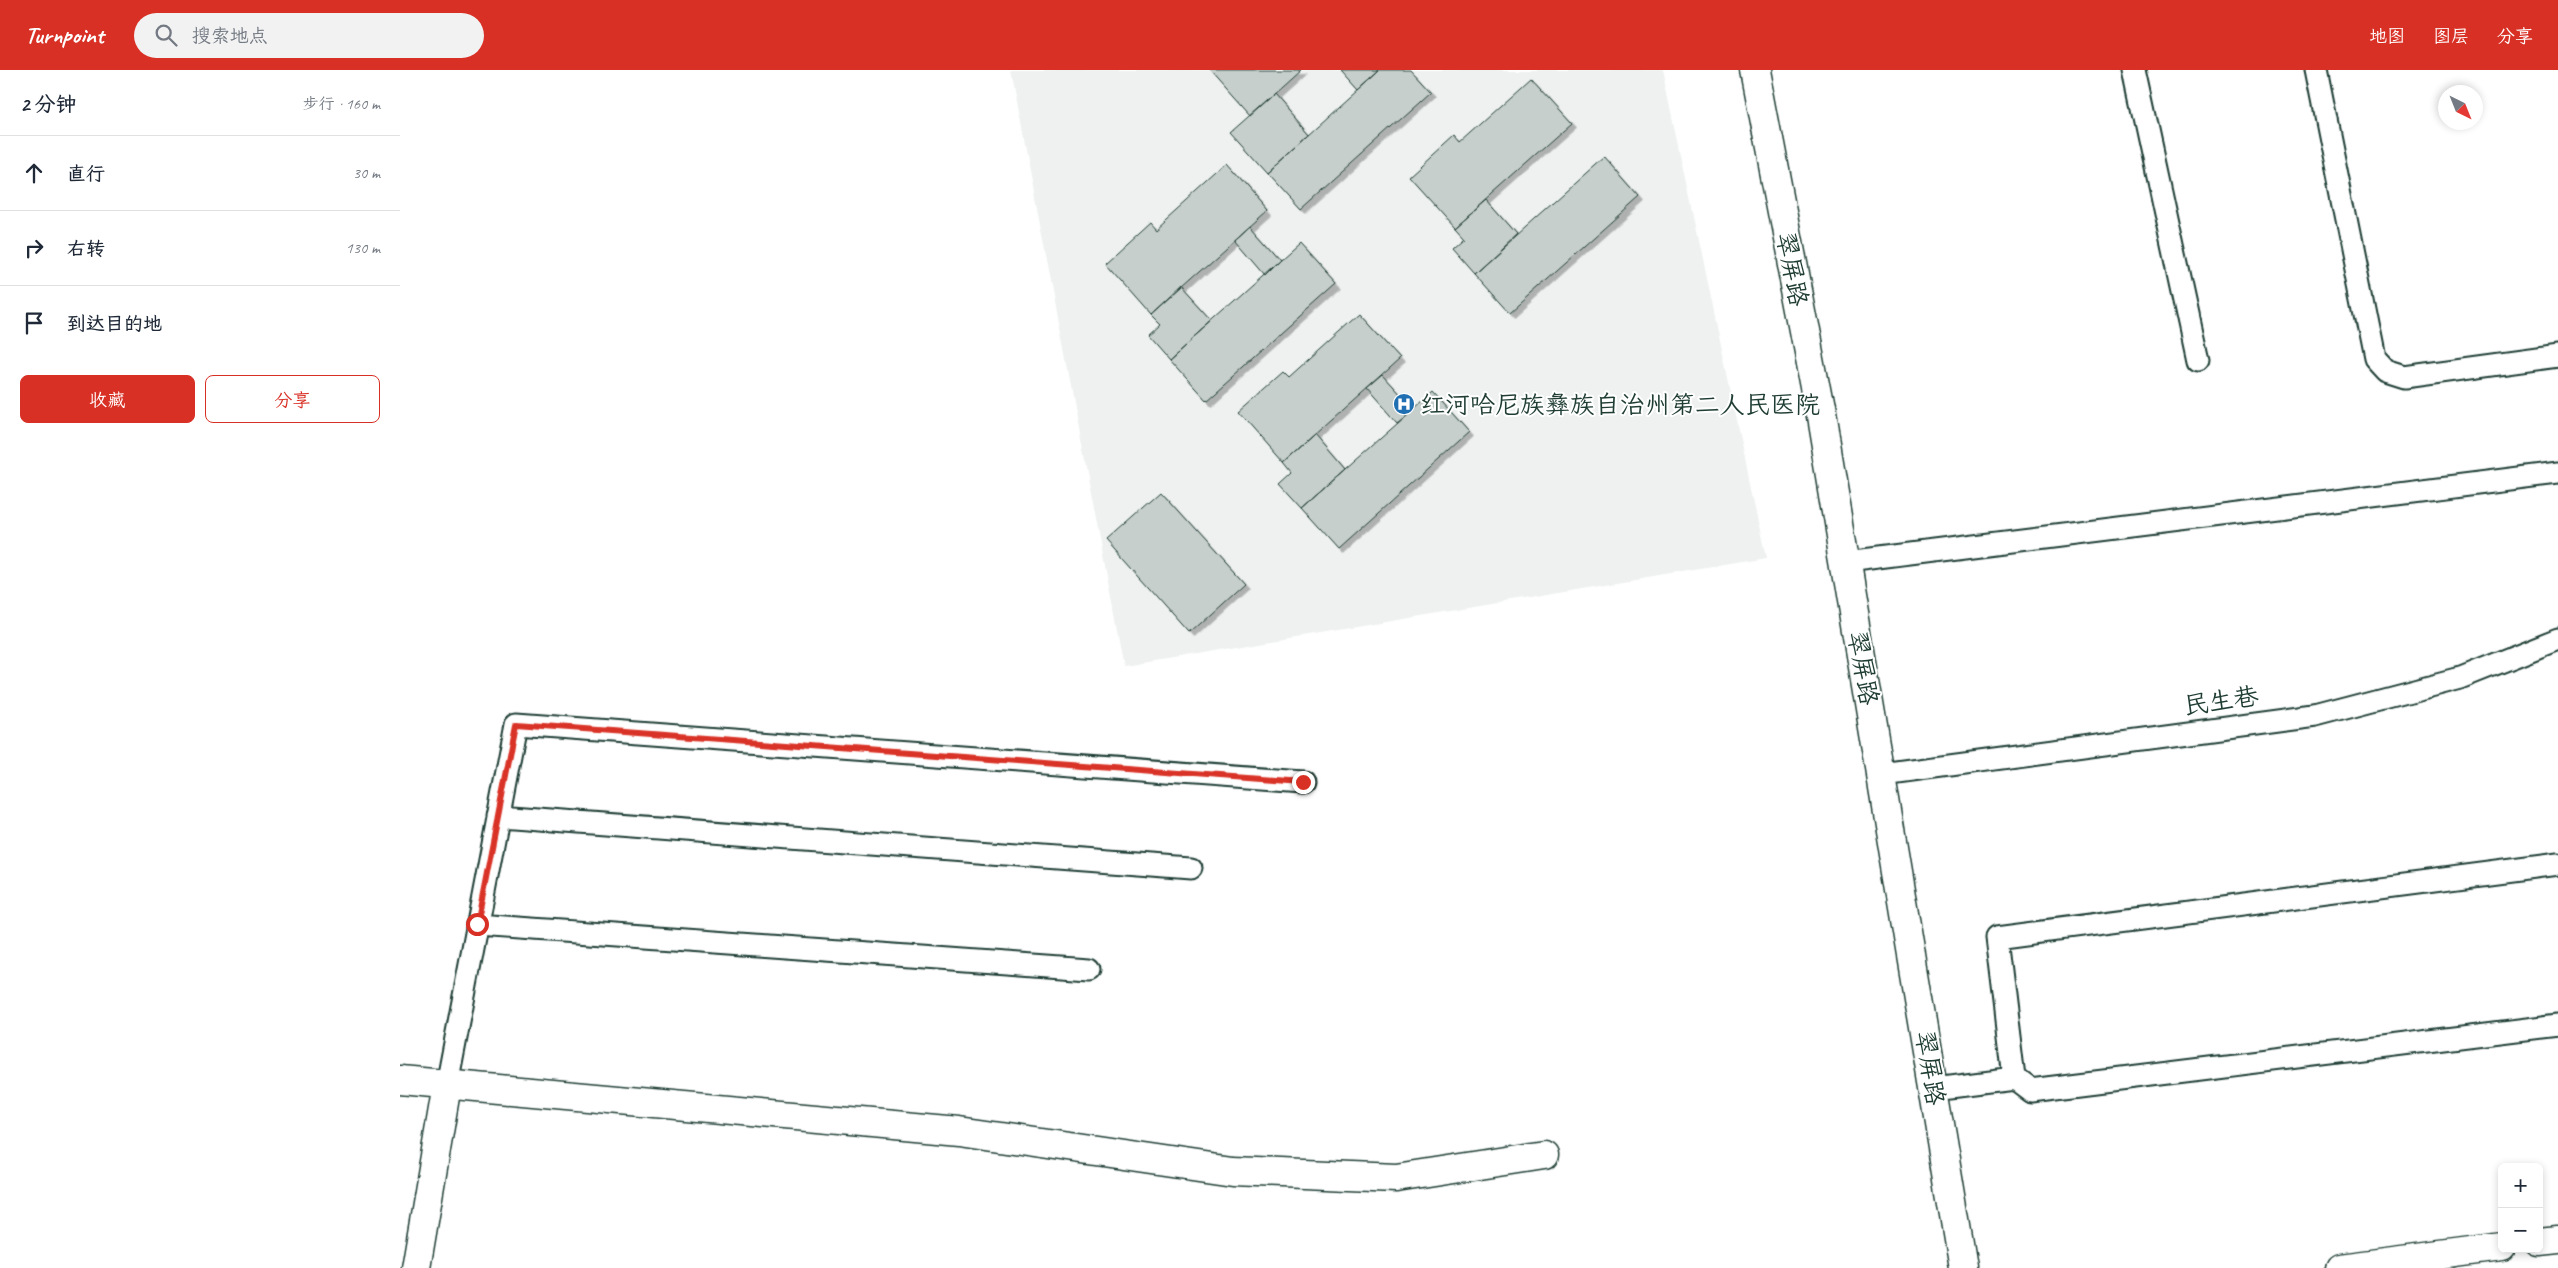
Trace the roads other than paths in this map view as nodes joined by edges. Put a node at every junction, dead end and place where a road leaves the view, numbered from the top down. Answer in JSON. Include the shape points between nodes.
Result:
{"nodes":[{"id":1,"x":1755,"y":70,"type":"edge"},
{"id":2,"x":2134,"y":70,"type":"edge"},
{"id":3,"x":2316,"y":70,"type":"edge"},
{"id":4,"x":2558,"y":356,"type":"edge"},
{"id":5,"x":2198,"y":360,"type":"dead end"},
{"id":6,"x":2558,"y":473,"type":"edge"},
{"id":7,"x":1846,"y":562,"type":"junction"},
{"id":8,"x":2558,"y":639,"type":"edge"},
{"id":9,"x":1882,"y":774,"type":"junction"},
{"id":10,"x":1303,"y":782,"type":"dead end"},
{"id":11,"x":498,"y":816,"type":"junction"},
{"id":12,"x":2558,"y":864,"type":"edge"},
{"id":13,"x":1191,"y":868,"type":"dead end"},
{"id":14,"x":477,"y":924,"type":"junction"},
{"id":15,"x":1089,"y":969,"type":"dead end"},
{"id":16,"x":2558,"y":1025,"type":"edge"},
{"id":17,"x":2014,"y":1078,"type":"junction"},
{"id":18,"x":400,"y":1080,"type":"edge"},
{"id":19,"x":447,"y":1085,"type":"junction"},
{"id":20,"x":1934,"y":1088,"type":"junction"},
{"id":21,"x":1544,"y":1155,"type":"dead end"},
{"id":22,"x":2558,"y":1240,"type":"edge"},
{"id":23,"x":2543,"y":1242,"type":"edge"},
{"id":24,"x":2498,"y":1248,"type":"edge"},
{"id":25,"x":416,"y":1268,"type":"edge"},
{"id":26,"x":1963,"y":1268,"type":"edge"},
{"id":27,"x":2339,"y":1268,"type":"edge"}],
"edges":[{"from":1,"to":7,"type":"street","name":"翠屏路"},
{"from":2,"to":5,"type":"lane"},
{"from":3,"to":4,"type":"lane","via":[[2374,359],[2385,371],[2404,377]]},
{"from":6,"to":7,"type":"lane"},
{"from":7,"to":9,"type":"street","name":"翠屏路"},
{"from":8,"to":9,"type":"lane","name":"民生巷","via":[[2460,678],[2315,716]]},
{"from":9,"to":20,"type":"street","name":"翠屏路"},
{"from":10,"to":11,"type":"lane","via":[[516,724]]},
{"from":11,"to":13,"type":"lane"},
{"from":11,"to":14,"type":"lane"},
{"from":12,"to":17,"type":"lane","via":[[1997,937]]},
{"from":14,"to":15,"type":"lane"},
{"from":14,"to":19,"type":"lane"},
{"from":16,"to":17,"type":"lane","via":[[2030,1090]]},
{"from":17,"to":20,"type":"lane"},
{"from":18,"to":19,"type":"street"},
{"from":19,"to":21,"type":"street","via":[[959,1132],[1233,1170],[1396,1178]]},
{"from":19,"to":25,"type":"street"},
{"from":20,"to":26,"type":"street","name":"翠屏路"},
{"from":22,"to":23,"type":"street"},
{"from":24,"to":27,"type":"street"}]}
